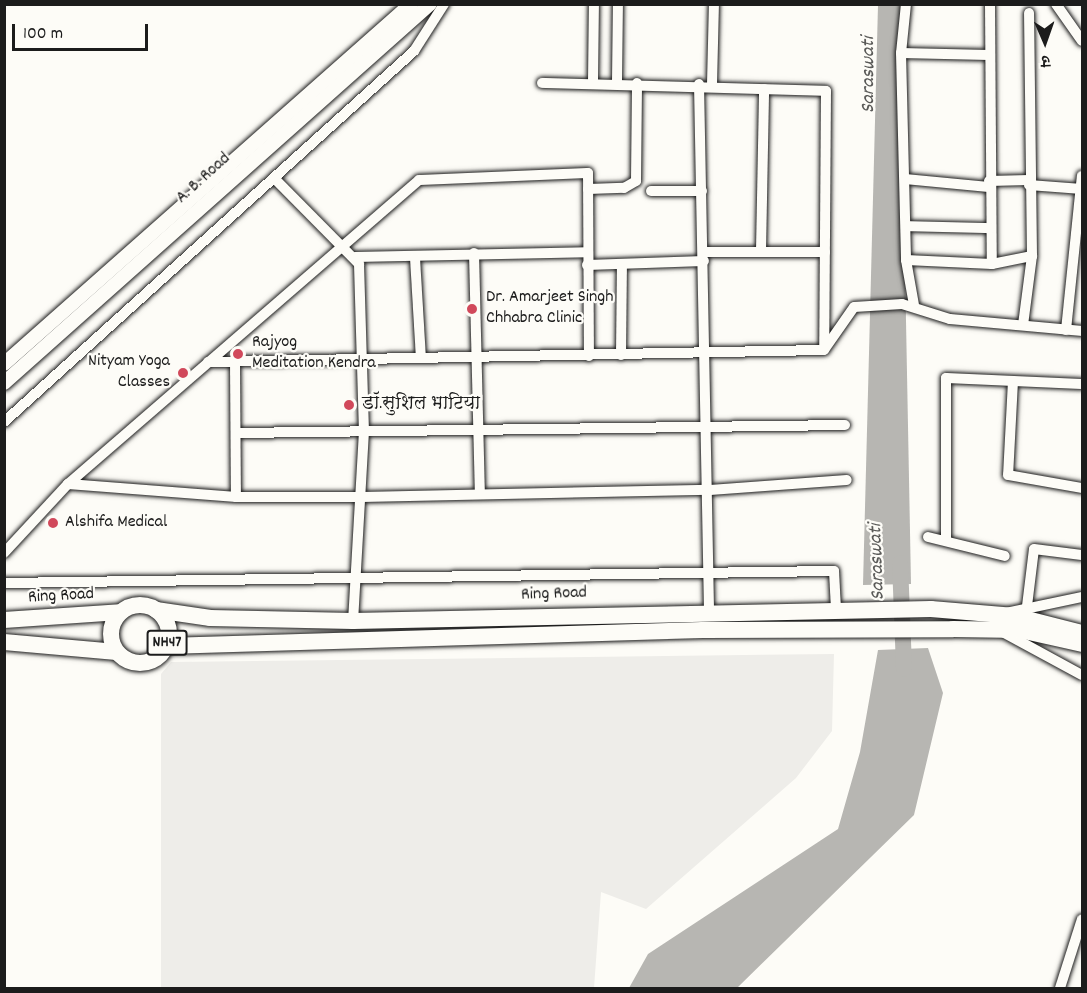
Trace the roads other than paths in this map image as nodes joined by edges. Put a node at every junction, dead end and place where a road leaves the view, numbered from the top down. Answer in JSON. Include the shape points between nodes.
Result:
{"nodes":[{"id":1,"x":411,"y":4,"type":"edge"},
{"id":2,"x":430,"y":4,"type":"edge"},
{"id":3,"x":444,"y":4,"type":"edge"},
{"id":4,"x":594,"y":4,"type":"edge"},
{"id":5,"x":618,"y":4,"type":"edge"},
{"id":6,"x":714,"y":4,"type":"edge"},
{"id":7,"x":906,"y":4,"type":"edge"},
{"id":8,"x":990,"y":4,"type":"edge"},
{"id":9,"x":1056,"y":4,"type":"edge"},
{"id":10,"x":1029,"y":13,"type":"dead end"},
{"id":11,"x":1083,"y":41,"type":"edge"},
{"id":12,"x":901,"y":53,"type":"junction"},
{"id":13,"x":989,"y":55,"type":"junction"},
{"id":14,"x":593,"y":81,"type":"junction"},
{"id":15,"x":617,"y":81,"type":"junction"},
{"id":16,"x":542,"y":83,"type":"dead end"},
{"id":17,"x":637,"y":83,"type":"junction"},
{"id":18,"x":699,"y":84,"type":"junction"},
{"id":19,"x":712,"y":84,"type":"junction"},
{"id":20,"x":764,"y":89,"type":"junction"},
{"id":21,"x":1083,"y":176,"type":"edge"},
{"id":22,"x":276,"y":180,"type":"junction"},
{"id":23,"x":905,"y":180,"type":"junction"},
{"id":24,"x":1029,"y":182,"type":"junction"},
{"id":25,"x":989,"y":184,"type":"junction"},
{"id":26,"x":588,"y":189,"type":"junction"},
{"id":27,"x":1082,"y":189,"type":"edge"},
{"id":28,"x":651,"y":191,"type":"dead end"},
{"id":29,"x":702,"y":191,"type":"junction"},
{"id":30,"x":906,"y":226,"type":"junction"},
{"id":31,"x":990,"y":228,"type":"junction"},
{"id":32,"x":346,"y":246,"type":"junction"},
{"id":33,"x":761,"y":251,"type":"junction"},
{"id":34,"x":587,"y":252,"type":"junction"},
{"id":35,"x":825,"y":252,"type":"junction"},
{"id":36,"x":474,"y":253,"type":"junction"},
{"id":37,"x":1032,"y":256,"type":"junction"},
{"id":38,"x":355,"y":257,"type":"junction"},
{"id":39,"x":704,"y":257,"type":"junction"},
{"id":40,"x":416,"y":258,"type":"junction"},
{"id":41,"x":906,"y":260,"type":"junction"},
{"id":42,"x":622,"y":264,"type":"junction"},
{"id":43,"x":992,"y":264,"type":"junction"},
{"id":44,"x":587,"y":265,"type":"junction"},
{"id":45,"x":914,"y":305,"type":"junction"},
{"id":46,"x":1023,"y":325,"type":"junction"},
{"id":47,"x":1066,"y":330,"type":"junction"},
{"id":48,"x":1083,"y":331,"type":"edge"},
{"id":49,"x":824,"y":350,"type":"junction"},
{"id":50,"x":706,"y":353,"type":"junction"},
{"id":51,"x":621,"y":355,"type":"junction"},
{"id":52,"x":589,"y":356,"type":"junction"},
{"id":53,"x":361,"y":357,"type":"junction"},
{"id":54,"x":421,"y":358,"type":"junction"},
{"id":55,"x":476,"y":359,"type":"junction"},
{"id":56,"x":208,"y":362,"type":"junction"},
{"id":57,"x":235,"y":362,"type":"junction"},
{"id":58,"x":4,"y":364,"type":"edge"},
{"id":59,"x":1013,"y":381,"type":"junction"},
{"id":60,"x":4,"y":383,"type":"edge"},
{"id":61,"x":1083,"y":384,"type":"edge"},
{"id":62,"x":4,"y":422,"type":"edge"},
{"id":63,"x":845,"y":425,"type":"dead end"},
{"id":64,"x":708,"y":428,"type":"junction"},
{"id":65,"x":478,"y":430,"type":"junction"},
{"id":66,"x":364,"y":431,"type":"junction"},
{"id":67,"x":236,"y":433,"type":"junction"},
{"id":68,"x":847,"y":480,"type":"dead end"},
{"id":69,"x":68,"y":484,"type":"junction"},
{"id":70,"x":1083,"y":488,"type":"edge"},
{"id":71,"x":710,"y":490,"type":"junction"},
{"id":72,"x":480,"y":494,"type":"junction"},
{"id":73,"x":236,"y":496,"type":"junction"},
{"id":74,"x":362,"y":497,"type":"junction"},
{"id":75,"x":928,"y":537,"type":"dead end"},
{"id":76,"x":946,"y":540,"type":"junction"},
{"id":77,"x":4,"y":553,"type":"edge"},
{"id":78,"x":1083,"y":555,"type":"edge"},
{"id":79,"x":1005,"y":556,"type":"dead end"},
{"id":80,"x":711,"y":573,"type":"junction"},
{"id":81,"x":354,"y":576,"type":"junction"},
{"id":82,"x":4,"y":583,"type":"edge"},
{"id":83,"x":1083,"y":597,"type":"edge"},
{"id":84,"x":1027,"y":606,"type":"junction"},
{"id":85,"x":156,"y":610,"type":"junction"},
{"id":86,"x":709,"y":610,"type":"junction"},
{"id":87,"x":836,"y":610,"type":"junction"},
{"id":88,"x":120,"y":612,"type":"junction"},
{"id":89,"x":1000,"y":615,"type":"junction"},
{"id":90,"x":4,"y":620,"type":"edge"},
{"id":91,"x":353,"y":621,"type":"junction"},
{"id":92,"x":999,"y":632,"type":"junction"},
{"id":93,"x":1083,"y":633,"type":"edge"},
{"id":94,"x":4,"y":642,"type":"edge"},
{"id":95,"x":1083,"y":644,"type":"edge"},
{"id":96,"x":166,"y":646,"type":"junction"},
{"id":97,"x":117,"y":652,"type":"junction"},
{"id":98,"x":1083,"y":675,"type":"edge"},
{"id":99,"x":1082,"y":921,"type":"edge"},
{"id":100,"x":1060,"y":986,"type":"edge"},
{"id":101,"x":1073,"y":988,"type":"edge"}],
"edges":[{"from":1,"to":58,"type":"main road","name":"A. B. Road"},
{"from":2,"to":60,"type":"main road","name":"A. B. Road"},
{"from":3,"to":22,"type":"street","via":[[414,51]]},
{"from":4,"to":14,"type":"street"},
{"from":5,"to":15,"type":"street"},
{"from":6,"to":19,"type":"street"},
{"from":7,"to":12,"type":"street"},
{"from":8,"to":13,"type":"street"},
{"from":9,"to":11,"type":"street"},
{"from":10,"to":24,"type":"street"},
{"from":12,"to":13,"type":"street"},
{"from":12,"to":23,"type":"street"},
{"from":13,"to":25,"type":"street"},
{"from":14,"to":15,"type":"street"},
{"from":14,"to":16,"type":"street"},
{"from":15,"to":17,"type":"street"},
{"from":17,"to":18,"type":"street"},
{"from":17,"to":26,"type":"street","via":[[636,181],[624,188]]},
{"from":18,"to":19,"type":"street"},
{"from":18,"to":29,"type":"street"},
{"from":19,"to":20,"type":"street"},
{"from":20,"to":33,"type":"street"},
{"from":20,"to":35,"type":"street","via":[[826,91]]},
{"from":21,"to":27,"type":"street"},
{"from":22,"to":32,"type":"street"},
{"from":22,"to":62,"type":"street"},
{"from":23,"to":25,"type":"street"},
{"from":23,"to":30,"type":"street"},
{"from":24,"to":25,"type":"street"},
{"from":24,"to":27,"type":"street"},
{"from":24,"to":37,"type":"street"},
{"from":25,"to":31,"type":"street"},
{"from":26,"to":32,"type":"street","via":[[588,173],[419,180]]},
{"from":26,"to":34,"type":"street"},
{"from":27,"to":47,"type":"street"},
{"from":28,"to":29,"type":"street"},
{"from":29,"to":39,"type":"street"},
{"from":30,"to":31,"type":"street"},
{"from":30,"to":41,"type":"street"},
{"from":31,"to":43,"type":"street"},
{"from":32,"to":38,"type":"street"},
{"from":32,"to":56,"type":"street"},
{"from":33,"to":35,"type":"street"},
{"from":33,"to":39,"type":"street"},
{"from":34,"to":36,"type":"street"},
{"from":34,"to":44,"type":"street"},
{"from":35,"to":49,"type":"street"},
{"from":36,"to":40,"type":"street"},
{"from":36,"to":55,"type":"street"},
{"from":37,"to":43,"type":"street"},
{"from":37,"to":46,"type":"street"},
{"from":38,"to":40,"type":"street"},
{"from":38,"to":53,"type":"street"},
{"from":39,"to":42,"type":"street"},
{"from":39,"to":50,"type":"street"},
{"from":40,"to":54,"type":"street"},
{"from":41,"to":43,"type":"street"},
{"from":41,"to":45,"type":"street"},
{"from":42,"to":44,"type":"street"},
{"from":42,"to":51,"type":"street"},
{"from":44,"to":52,"type":"street"},
{"from":45,"to":46,"type":"street","via":[[951,320]]},
{"from":45,"to":49,"type":"street","via":[[862,305],[845,314]]},
{"from":46,"to":47,"type":"street"},
{"from":47,"to":48,"type":"street"},
{"from":49,"to":50,"type":"street"},
{"from":50,"to":51,"type":"street"},
{"from":50,"to":64,"type":"street"},
{"from":51,"to":52,"type":"street"},
{"from":52,"to":55,"type":"street"},
{"from":53,"to":54,"type":"street"},
{"from":53,"to":57,"type":"street"},
{"from":53,"to":66,"type":"street"},
{"from":54,"to":55,"type":"street"},
{"from":55,"to":65,"type":"street"},
{"from":56,"to":57,"type":"street"},
{"from":56,"to":69,"type":"street"},
{"from":57,"to":67,"type":"street"},
{"from":59,"to":61,"type":"street"},
{"from":59,"to":70,"type":"street","via":[[1008,475]]},
{"from":59,"to":76,"type":"street","via":[[946,378]]},
{"from":63,"to":64,"type":"street"},
{"from":64,"to":65,"type":"street"},
{"from":64,"to":71,"type":"street"},
{"from":65,"to":66,"type":"street"},
{"from":65,"to":72,"type":"street"},
{"from":66,"to":67,"type":"street"},
{"from":66,"to":74,"type":"street"},
{"from":67,"to":73,"type":"street"},
{"from":68,"to":71,"type":"street"},
{"from":69,"to":73,"type":"street"},
{"from":69,"to":77,"type":"street"},
{"from":71,"to":72,"type":"street"},
{"from":71,"to":80,"type":"street"},
{"from":72,"to":74,"type":"street"},
{"from":73,"to":74,"type":"street"},
{"from":74,"to":81,"type":"street"},
{"from":75,"to":76,"type":"street"},
{"from":76,"to":79,"type":"street"},
{"from":78,"to":84,"type":"street","via":[[1034,549]]},
{"from":80,"to":81,"type":"street"},
{"from":80,"to":86,"type":"street"},
{"from":80,"to":87,"type":"street","via":[[834,571]]},
{"from":81,"to":82,"type":"street"},
{"from":81,"to":91,"type":"street"},
{"from":83,"to":84,"type":"street"},
{"from":84,"to":89,"type":"street"},
{"from":85,"to":88,"type":"highway","number":"NH47","via":[[138,605]]},
{"from":85,"to":91,"type":"highway","name":"Ring Road","via":[[210,618]]},
{"from":85,"to":96,"type":"highway","number":"NH47","via":[[167,622]]},
{"from":86,"to":87,"type":"highway","name":"Ring Road"},
{"from":86,"to":91,"type":"highway","name":"Ring Road"},
{"from":87,"to":89,"type":"highway","name":"Ring Road","via":[[931,609]]},
{"from":88,"to":90,"type":"highway","name":"Ring Road","number":"NH47"},
{"from":88,"to":97,"type":"highway","via":[[110,632]]},
{"from":89,"to":92,"type":"street"},
{"from":89,"to":93,"type":"highway","name":"Ring Road"},
{"from":92,"to":95,"type":"highway","via":[[1020,630]]},
{"from":92,"to":96,"type":"highway","via":[[703,630]]},
{"from":92,"to":98,"type":"street"},
{"from":94,"to":97,"type":"highway"},
{"from":96,"to":97,"type":"highway","number":"NH47","via":[[155,659],[140,663]]},
{"from":99,"to":100,"type":"street"},
{"from":100,"to":101,"type":"street"}]}
